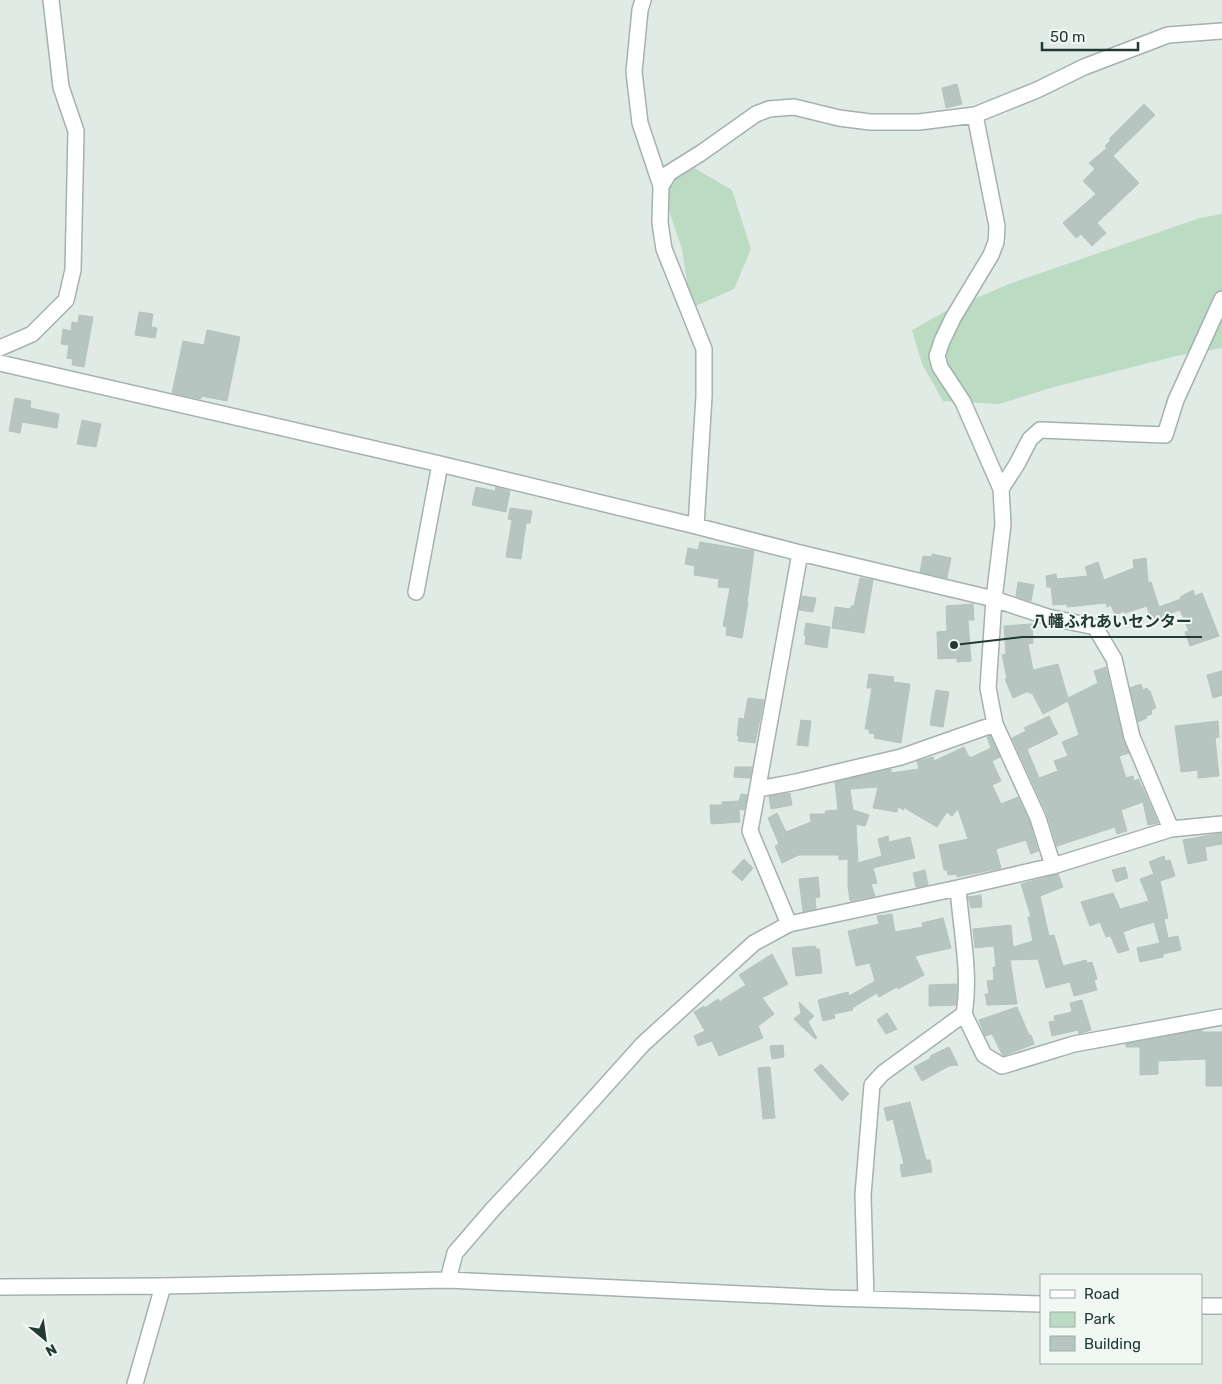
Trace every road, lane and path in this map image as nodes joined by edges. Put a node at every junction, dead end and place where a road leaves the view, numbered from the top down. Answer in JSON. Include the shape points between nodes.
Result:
{"nodes":[{"id":1,"x":50,"y":0,"type":"edge"},
{"id":2,"x":643,"y":0,"type":"edge"},
{"id":3,"x":1222,"y":31,"type":"edge"},
{"id":4,"x":975,"y":115,"type":"junction"},
{"id":5,"x":661,"y":186,"type":"junction"},
{"id":6,"x":1222,"y":299,"type":"edge"},
{"id":7,"x":0,"y":348,"type":"edge"},
{"id":8,"x":0,"y":363,"type":"edge"},
{"id":9,"x":440,"y":464,"type":"junction"},
{"id":10,"x":1001,"y":489,"type":"junction"},
{"id":11,"x":696,"y":526,"type":"junction"},
{"id":12,"x":800,"y":553,"type":"junction"},
{"id":13,"x":416,"y":592,"type":"dead end"},
{"id":14,"x":994,"y":598,"type":"junction"},
{"id":15,"x":995,"y":724,"type":"junction"},
{"id":16,"x":758,"y":789,"type":"junction"},
{"id":17,"x":1222,"y":824,"type":"edge"},
{"id":18,"x":1172,"y":829,"type":"junction"},
{"id":19,"x":1053,"y":866,"type":"junction"},
{"id":20,"x":958,"y":888,"type":"junction"},
{"id":21,"x":790,"y":924,"type":"junction"},
{"id":22,"x":964,"y":1014,"type":"junction"},
{"id":23,"x":1222,"y":1017,"type":"edge"},
{"id":24,"x":448,"y":1280,"type":"junction"},
{"id":25,"x":163,"y":1286,"type":"junction"},
{"id":26,"x":0,"y":1287,"type":"edge"},
{"id":27,"x":866,"y":1299,"type":"junction"},
{"id":28,"x":1040,"y":1304,"type":"edge"},
{"id":29,"x":1202,"y":1306,"type":"edge"},
{"id":30,"x":1222,"y":1306,"type":"edge"},
{"id":31,"x":135,"y":1384,"type":"edge"}],
"edges":[{"from":1,"to":7,"type":"street","via":[[61,87],[76,131],[73,270],[66,300],[32,334]]},
{"from":2,"to":5,"type":"street","via":[[634,72],[640,123]]},
{"from":3,"to":4,"type":"street","via":[[1168,35],[1084,67]]},
{"from":4,"to":5,"type":"street","via":[[919,122],[870,122],[794,108],[769,109],[756,114],[669,173]]},
{"from":4,"to":10,"type":"street","via":[[997,226],[996,242],[953,318],[937,356],[940,367],[963,402]]},
{"from":5,"to":11,"type":"street","via":[[660,223],[664,248],[704,348]]},
{"from":6,"to":10,"type":"street","via":[[1176,400],[1164,435],[1040,430],[1030,439]]},
{"from":8,"to":9,"type":"street"},
{"from":9,"to":11,"type":"street"},
{"from":9,"to":13,"type":"street"},
{"from":10,"to":14,"type":"street","via":[[1003,524]]},
{"from":11,"to":12,"type":"street"},
{"from":12,"to":14,"type":"street"},
{"from":12,"to":16,"type":"street"},
{"from":14,"to":15,"type":"street","via":[[988,688]]},
{"from":14,"to":18,"type":"street","via":[[1095,627],[1114,659],[1132,738]]},
{"from":15,"to":16,"type":"street","via":[[901,757]]},
{"from":15,"to":19,"type":"street","via":[[1038,818]]},
{"from":16,"to":21,"type":"street","via":[[750,831]]},
{"from":17,"to":18,"type":"street"},
{"from":18,"to":19,"type":"street"},
{"from":19,"to":20,"type":"street"},
{"from":20,"to":21,"type":"street"},
{"from":20,"to":22,"type":"street","via":[[967,995]]},
{"from":21,"to":24,"type":"street","via":[[754,943],[643,1044],[455,1253]]},
{"from":22,"to":23,"type":"street","via":[[984,1054],[1002,1066],[1074,1044]]},
{"from":22,"to":27,"type":"street","via":[[872,1085],[863,1196]]},
{"from":24,"to":25,"type":"street"},
{"from":24,"to":27,"type":"street"},
{"from":25,"to":26,"type":"street"},
{"from":25,"to":31,"type":"street"},
{"from":27,"to":28,"type":"street"},
{"from":29,"to":30,"type":"street"}]}
